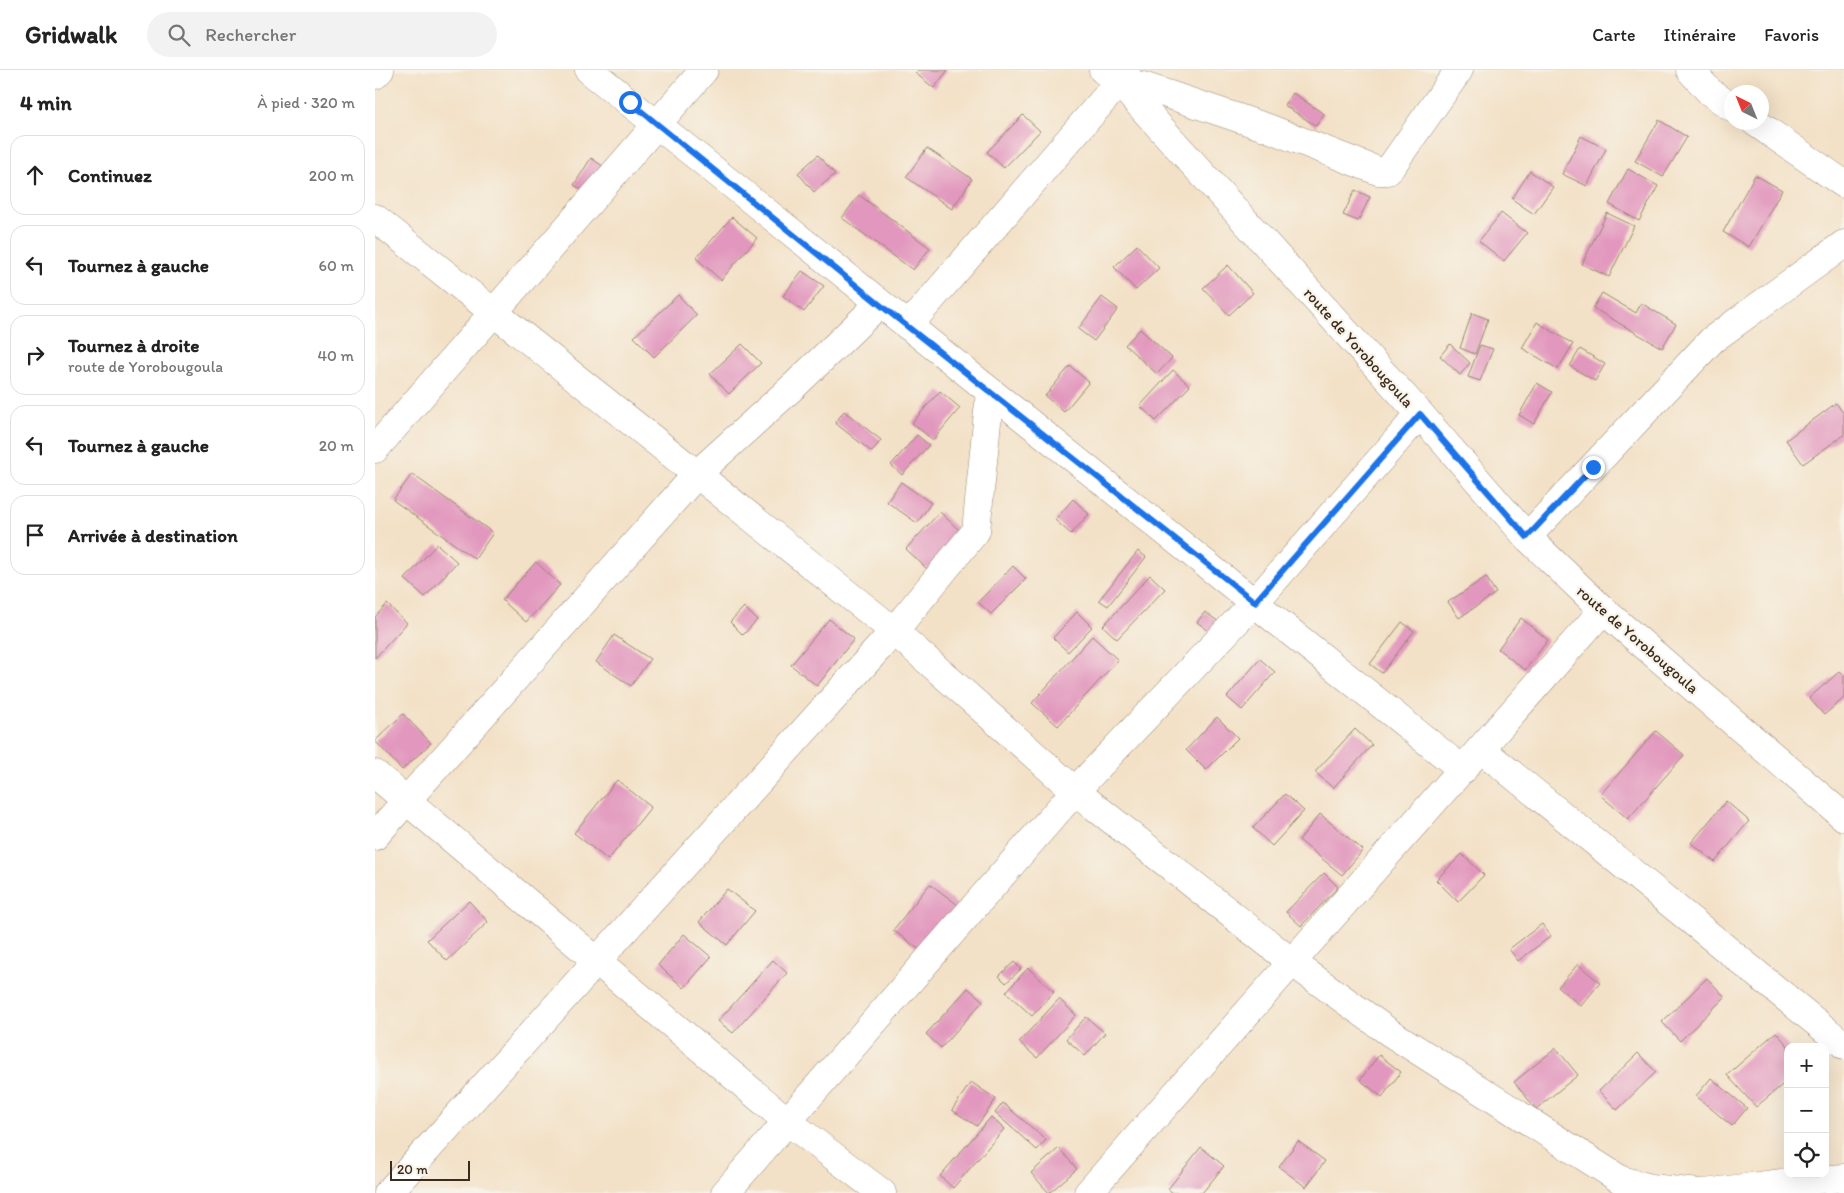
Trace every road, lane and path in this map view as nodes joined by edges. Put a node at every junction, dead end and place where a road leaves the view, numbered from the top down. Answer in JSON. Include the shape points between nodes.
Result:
{"nodes":[{"id":1,"x":380,"y":70,"type":"edge"},
{"id":2,"x":589,"y":70,"type":"edge"},
{"id":3,"x":704,"y":70,"type":"edge"},
{"id":4,"x":1459,"y":70,"type":"edge"},
{"id":5,"x":1690,"y":70,"type":"edge"},
{"id":6,"x":1116,"y":74,"type":"edge"},
{"id":7,"x":375,"y":76,"type":"edge"},
{"id":8,"x":1724,"y":102,"type":"edge"},
{"id":9,"x":657,"y":123,"type":"junction"},
{"id":10,"x":1766,"y":130,"type":"edge"},
{"id":11,"x":1844,"y":184,"type":"edge"},
{"id":12,"x":375,"y":218,"type":"edge"},
{"id":13,"x":1844,"y":244,"type":"edge"},
{"id":14,"x":879,"y":304,"type":"junction"},
{"id":15,"x":494,"y":314,"type":"junction"},
{"id":16,"x":908,"y":326,"type":"junction"},
{"id":17,"x":990,"y":392,"type":"junction"},
{"id":18,"x":1420,"y":414,"type":"junction"},
{"id":19,"x":375,"y":449,"type":"edge"},
{"id":20,"x":697,"y":474,"type":"junction"},
{"id":21,"x":1527,"y":537,"type":"junction"},
{"id":22,"x":1255,"y":602,"type":"junction"},
{"id":23,"x":1603,"y":610,"type":"junction"},
{"id":24,"x":894,"y":632,"type":"junction"},
{"id":25,"x":1481,"y":748,"type":"junction"},
{"id":26,"x":1463,"y":770,"type":"junction"},
{"id":27,"x":375,"y":774,"type":"edge"},
{"id":28,"x":1075,"y":791,"type":"junction"},
{"id":29,"x":406,"y":800,"type":"junction"},
{"id":30,"x":1844,"y":817,"type":"edge"},
{"id":31,"x":375,"y":836,"type":"edge"},
{"id":32,"x":596,"y":962,"type":"junction"},
{"id":33,"x":1293,"y":963,"type":"junction"},
{"id":34,"x":1844,"y":1045,"type":"edge"},
{"id":35,"x":787,"y":1121,"type":"junction"},
{"id":36,"x":1844,"y":1178,"type":"edge"},
{"id":37,"x":385,"y":1185,"type":"edge"},
{"id":38,"x":725,"y":1193,"type":"edge"},
{"id":39,"x":882,"y":1193,"type":"edge"},
{"id":40,"x":1088,"y":1193,"type":"edge"},
{"id":41,"x":1699,"y":1193,"type":"edge"},
{"id":42,"x":1705,"y":1193,"type":"edge"}],
"edges":[{"from":1,"to":7,"type":"street"},
{"from":2,"to":9,"type":"street"},
{"from":3,"to":9,"type":"street"},
{"from":4,"to":6,"type":"street","via":[[1388,171],[1378,171]]},
{"from":5,"to":8,"type":"street"},
{"from":6,"to":16,"type":"street"},
{"from":6,"to":18,"type":"street","name":"route de Yorobougoula"},
{"from":9,"to":14,"type":"street"},
{"from":9,"to":15,"type":"street"},
{"from":10,"to":11,"type":"street"},
{"from":12,"to":15,"type":"street"},
{"from":13,"to":21,"type":"street","via":[[1712,340]]},
{"from":14,"to":16,"type":"street"},
{"from":14,"to":20,"type":"street"},
{"from":15,"to":19,"type":"street"},
{"from":15,"to":20,"type":"street"},
{"from":16,"to":17,"type":"street"},
{"from":17,"to":22,"type":"street"},
{"from":17,"to":24,"type":"street","via":[[976,531]]},
{"from":18,"to":21,"type":"street","name":"route de Yorobougoula"},
{"from":18,"to":22,"type":"street"},
{"from":20,"to":24,"type":"street"},
{"from":20,"to":29,"type":"street"},
{"from":21,"to":23,"type":"street","name":"route de Yorobougoula"},
{"from":22,"to":26,"type":"street"},
{"from":22,"to":28,"type":"street"},
{"from":23,"to":25,"type":"street"},
{"from":23,"to":30,"type":"street","name":"route de Yorobougoula"},
{"from":24,"to":28,"type":"street"},
{"from":24,"to":32,"type":"street"},
{"from":25,"to":26,"type":"street"},
{"from":25,"to":34,"type":"street"},
{"from":26,"to":33,"type":"street"},
{"from":27,"to":29,"type":"street"},
{"from":28,"to":33,"type":"street"},
{"from":28,"to":35,"type":"street"},
{"from":29,"to":31,"type":"street"},
{"from":29,"to":32,"type":"street"},
{"from":32,"to":35,"type":"street"},
{"from":32,"to":37,"type":"street"},
{"from":33,"to":40,"type":"street"},
{"from":33,"to":41,"type":"street","via":[[1389,1032],[1621,1180],[1651,1188]]},
{"from":35,"to":38,"type":"street"},
{"from":35,"to":39,"type":"street"},
{"from":36,"to":42,"type":"street"}]}
